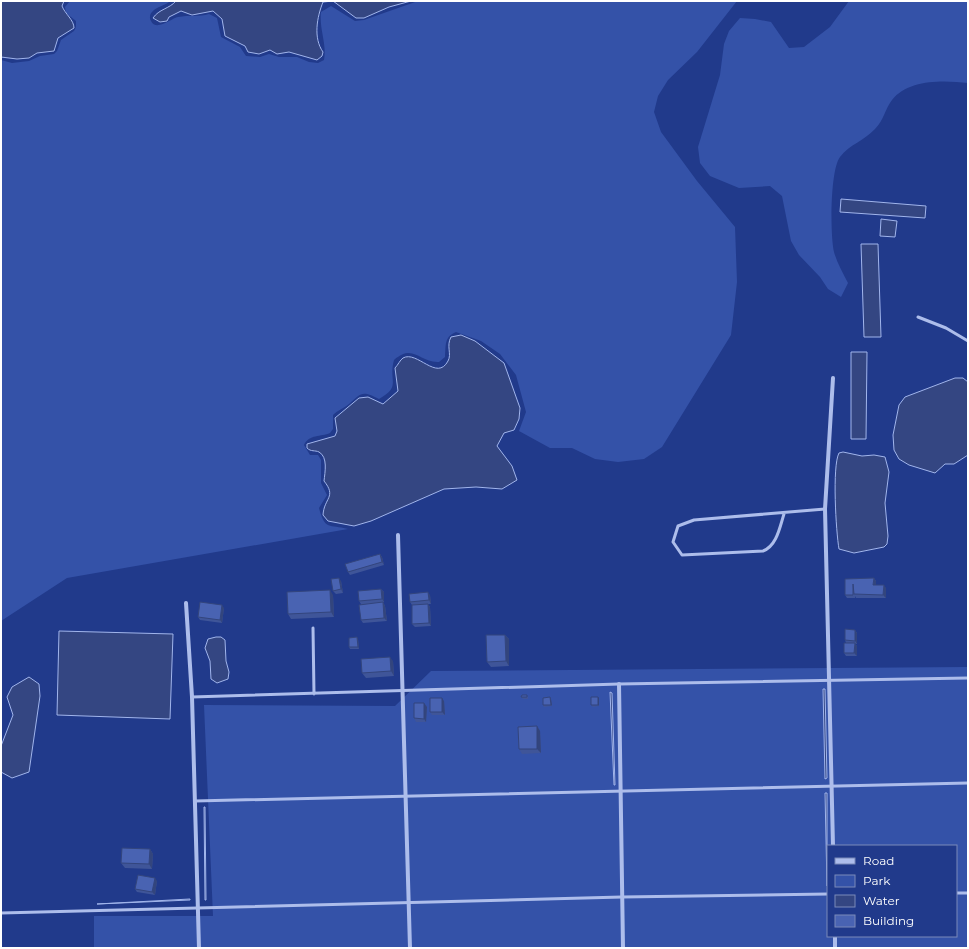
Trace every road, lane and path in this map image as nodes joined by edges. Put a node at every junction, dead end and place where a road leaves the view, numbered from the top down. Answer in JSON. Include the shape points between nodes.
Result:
{"nodes":[{"id":1,"x":918,"y":317,"type":"dead end"},
{"id":2,"x":968,"y":341,"type":"edge"},
{"id":3,"x":833,"y":378,"type":"dead end"},
{"id":4,"x":825,"y":509,"type":"junction"},
{"id":5,"x":784,"y":514,"type":"junction"},
{"id":6,"x":398,"y":535,"type":"dead end"},
{"id":7,"x":186,"y":603,"type":"dead end"},
{"id":8,"x":312,"y":628,"type":"dead end"},
{"id":9,"x":968,"y":678,"type":"edge"},
{"id":10,"x":829,"y":680,"type":"junction"},
{"id":11,"x":619,"y":684,"type":"junction"},
{"id":12,"x":403,"y":691,"type":"junction"},
{"id":13,"x":314,"y":694,"type":"junction"},
{"id":14,"x":192,"y":698,"type":"junction"},
{"id":15,"x":968,"y":783,"type":"edge"},
{"id":16,"x":832,"y":786,"type":"junction"},
{"id":17,"x":621,"y":791,"type":"junction"},
{"id":18,"x":406,"y":796,"type":"junction"},
{"id":19,"x":195,"y":801,"type":"junction"},
{"id":20,"x":833,"y":845,"type":"edge"},
{"id":21,"x":957,"y":893,"type":"edge"},
{"id":22,"x":968,"y":893,"type":"edge"},
{"id":23,"x":827,"y":894,"type":"edge"},
{"id":24,"x":622,"y":897,"type":"junction"},
{"id":25,"x":409,"y":902,"type":"junction"},
{"id":26,"x":198,"y":908,"type":"junction"},
{"id":27,"x":1,"y":913,"type":"edge"},
{"id":28,"x":835,"y":937,"type":"edge"},
{"id":29,"x":199,"y":948,"type":"edge"},
{"id":30,"x":410,"y":948,"type":"edge"},
{"id":31,"x":623,"y":948,"type":"edge"},
{"id":32,"x":835,"y":948,"type":"edge"}],
"edges":[{"from":1,"to":2,"type":"lane","via":[[946,328]]},
{"from":3,"to":4,"type":"street"},
{"from":4,"to":5,"type":"lane"},
{"from":4,"to":10,"type":"street"},
{"from":5,"to":5,"type":"lane","via":[[686,522],[678,526],[673,542],[682,555],[763,551],[769,549],[774,542]]},
{"from":6,"to":12,"type":"street"},
{"from":7,"to":14,"type":"street"},
{"from":8,"to":13,"type":"lane"},
{"from":9,"to":10,"type":"lane"},
{"from":10,"to":11,"type":"lane"},
{"from":10,"to":16,"type":"street"},
{"from":11,"to":12,"type":"lane"},
{"from":11,"to":17,"type":"street"},
{"from":12,"to":13,"type":"lane"},
{"from":12,"to":18,"type":"street"},
{"from":13,"to":14,"type":"lane"},
{"from":14,"to":19,"type":"street"},
{"from":15,"to":16,"type":"lane"},
{"from":16,"to":17,"type":"lane"},
{"from":16,"to":20,"type":"street"},
{"from":17,"to":18,"type":"lane"},
{"from":17,"to":24,"type":"street"},
{"from":18,"to":19,"type":"lane"},
{"from":18,"to":25,"type":"street"},
{"from":19,"to":26,"type":"street"},
{"from":21,"to":22,"type":"lane"},
{"from":23,"to":24,"type":"lane"},
{"from":24,"to":25,"type":"lane"},
{"from":24,"to":31,"type":"street"},
{"from":25,"to":26,"type":"lane"},
{"from":25,"to":30,"type":"street"},
{"from":26,"to":27,"type":"lane"},
{"from":26,"to":29,"type":"street"},
{"from":28,"to":32,"type":"street"}]}
